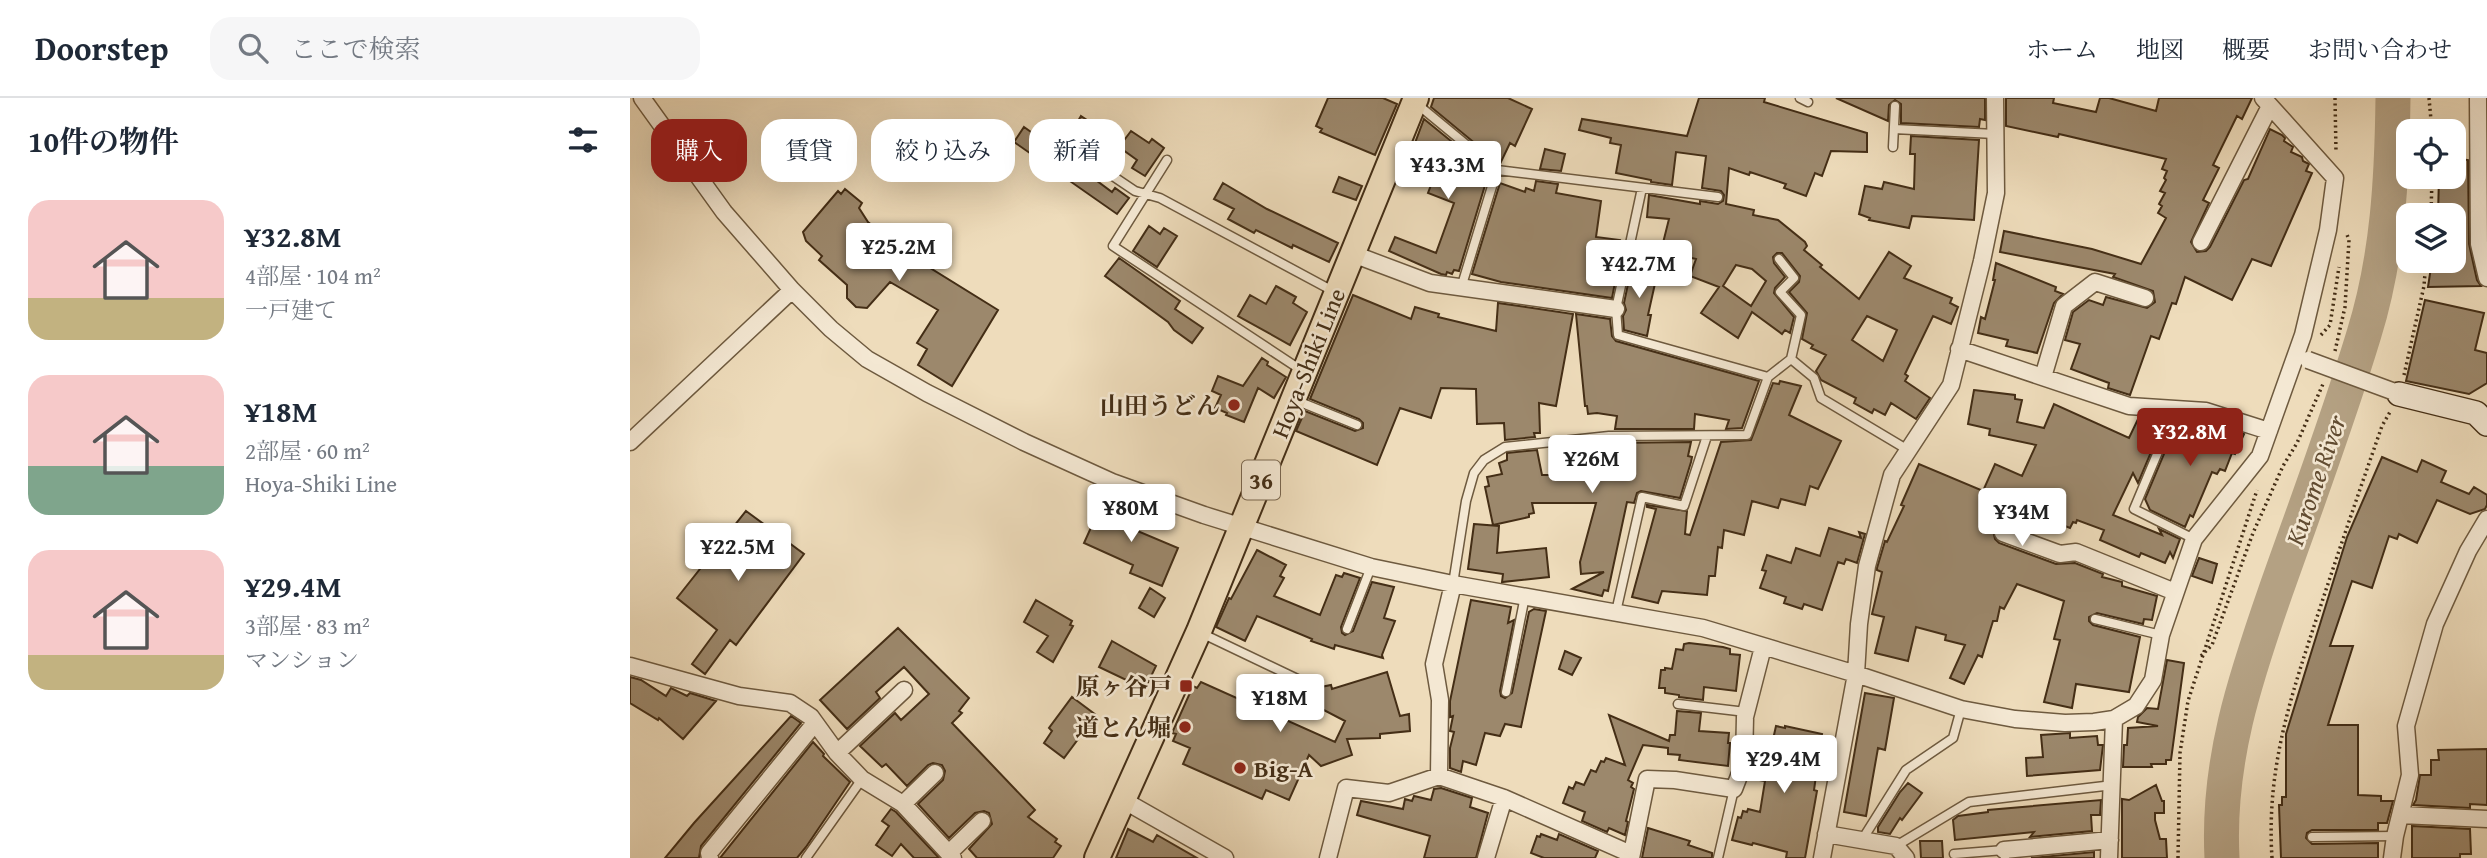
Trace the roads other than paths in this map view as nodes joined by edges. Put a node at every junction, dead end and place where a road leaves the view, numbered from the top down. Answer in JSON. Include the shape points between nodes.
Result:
{"nodes":[{"id":1,"x":642,"y":98,"type":"edge"},
{"id":2,"x":1995,"y":98,"type":"edge"},
{"id":3,"x":1415,"y":100,"type":"edge"},
{"id":4,"x":2267,"y":102,"type":"edge"},
{"id":5,"x":1895,"y":106,"type":"dead end"},
{"id":6,"x":2481,"y":106,"type":"edge"},
{"id":7,"x":1894,"y":129,"type":"junction"},
{"id":8,"x":1995,"y":134,"type":"junction"},
{"id":9,"x":1893,"y":147,"type":"dead end"},
{"id":10,"x":1167,"y":160,"type":"dead end"},
{"id":11,"x":1497,"y":170,"type":"junction"},
{"id":12,"x":1122,"y":182,"type":"edge"},
{"id":13,"x":1642,"y":188,"type":"junction"},
{"id":14,"x":1146,"y":194,"type":"junction"},
{"id":15,"x":1718,"y":197,"type":"dead end"},
{"id":16,"x":2202,"y":242,"type":"dead end"},
{"id":17,"x":2483,"y":244,"type":"edge"},
{"id":18,"x":1353,"y":254,"type":"junction"},
{"id":19,"x":1779,"y":259,"type":"dead end"},
{"id":20,"x":2487,"y":278,"type":"edge"},
{"id":21,"x":1461,"y":288,"type":"junction"},
{"id":22,"x":793,"y":290,"type":"junction"},
{"id":23,"x":1336,"y":292,"type":"junction"},
{"id":24,"x":2145,"y":298,"type":"dead end"},
{"id":25,"x":1616,"y":309,"type":"junction"},
{"id":26,"x":1959,"y":349,"type":"junction"},
{"id":27,"x":2302,"y":358,"type":"junction"},
{"id":28,"x":1791,"y":359,"type":"junction"},
{"id":29,"x":1304,"y":372,"type":"junction"},
{"id":30,"x":1768,"y":377,"type":"junction"},
{"id":31,"x":2043,"y":377,"type":"junction"},
{"id":32,"x":2395,"y":393,"type":"joint"},
{"id":33,"x":1293,"y":399,"type":"junction"},
{"id":34,"x":2176,"y":409,"type":"junction"},
{"id":35,"x":2483,"y":413,"type":"edge"},
{"id":36,"x":1357,"y":425,"type":"dead end"},
{"id":37,"x":2269,"y":431,"type":"junction"},
{"id":38,"x":1707,"y":436,"type":"junction"},
{"id":39,"x":630,"y":442,"type":"edge"},
{"id":40,"x":1908,"y":450,"type":"junction"},
{"id":41,"x":2487,"y":519,"type":"edge"},
{"id":42,"x":1241,"y":528,"type":"junction"},
{"id":43,"x":2003,"y":533,"type":"dead end"},
{"id":44,"x":2194,"y":539,"type":"junction"},
{"id":45,"x":1371,"y":566,"type":"junction"},
{"id":46,"x":1453,"y":584,"type":"junction"},
{"id":47,"x":2175,"y":592,"type":"junction"},
{"id":48,"x":1525,"y":596,"type":"junction"},
{"id":49,"x":1616,"y":612,"type":"junction"},
{"id":50,"x":2095,"y":620,"type":"dead end"},
{"id":51,"x":1347,"y":629,"type":"dead end"},
{"id":52,"x":1199,"y":631,"type":"junction"},
{"id":53,"x":2161,"y":635,"type":"junction"},
{"id":54,"x":1763,"y":647,"type":"junction"},
{"id":55,"x":630,"y":666,"type":"edge"},
{"id":56,"x":1856,"y":674,"type":"junction"},
{"id":57,"x":1308,"y":684,"type":"dead end"},
{"id":58,"x":904,"y":691,"type":"dead end"},
{"id":59,"x":1506,"y":692,"type":"dead end"},
{"id":60,"x":1678,"y":704,"type":"dead end"},
{"id":61,"x":1961,"y":709,"type":"junction"},
{"id":62,"x":1746,"y":712,"type":"junction"},
{"id":63,"x":2114,"y":719,"type":"junction"},
{"id":64,"x":815,"y":723,"type":"junction"},
{"id":65,"x":837,"y":753,"type":"junction"},
{"id":66,"x":935,"y":773,"type":"dead end"},
{"id":67,"x":1439,"y":776,"type":"junction"},
{"id":68,"x":862,"y":779,"type":"junction"},
{"id":69,"x":2113,"y":785,"type":"junction"},
{"id":70,"x":1734,"y":789,"type":"junction"},
{"id":71,"x":1504,"y":798,"type":"junction"},
{"id":72,"x":1123,"y":800,"type":"junction"},
{"id":73,"x":903,"y":804,"type":"junction"},
{"id":74,"x":2401,"y":815,"type":"junction"},
{"id":75,"x":2487,"y":819,"type":"edge"},
{"id":76,"x":982,"y":821,"type":"dead end"},
{"id":77,"x":1826,"y":834,"type":"junction"},
{"id":78,"x":2395,"y":836,"type":"junction"},
{"id":79,"x":2312,"y":837,"type":"dead end"},
{"id":80,"x":1862,"y":840,"type":"junction"},
{"id":81,"x":2110,"y":840,"type":"junction"},
{"id":82,"x":1901,"y":852,"type":"edge"},
{"id":83,"x":1954,"y":854,"type":"dead end"},
{"id":84,"x":2005,"y":854,"type":"edge"},
{"id":85,"x":951,"y":856,"type":"edge"},
{"id":86,"x":1631,"y":856,"type":"edge"},
{"id":87,"x":710,"y":858,"type":"edge"},
{"id":88,"x":806,"y":858,"type":"edge"},
{"id":89,"x":1097,"y":858,"type":"edge"},
{"id":90,"x":1225,"y":858,"type":"edge"},
{"id":91,"x":1328,"y":858,"type":"edge"},
{"id":92,"x":1486,"y":858,"type":"edge"},
{"id":93,"x":1718,"y":858,"type":"edge"},
{"id":94,"x":1822,"y":858,"type":"edge"},
{"id":95,"x":2109,"y":858,"type":"edge"},
{"id":96,"x":2392,"y":858,"type":"edge"}],
"edges":[{"from":1,"to":22,"type":"street","via":[[724,212]]},
{"from":2,"to":8,"type":"street"},
{"from":3,"to":11,"type":"lane"},
{"from":3,"to":18,"type":"main road","name":"Hoya-Shiki Line","number":"36"},
{"from":4,"to":16,"type":"street"},
{"from":4,"to":27,"type":"street","via":[[2335,178]]},
{"from":5,"to":7,"type":"lane"},
{"from":6,"to":17,"type":"street"},
{"from":7,"to":8,"type":"lane"},
{"from":7,"to":9,"type":"lane"},
{"from":8,"to":26,"type":"street","via":[[1996,193]]},
{"from":10,"to":14,"type":"lane"},
{"from":11,"to":13,"type":"lane"},
{"from":11,"to":21,"type":"lane"},
{"from":12,"to":14,"type":"lane"},
{"from":13,"to":15,"type":"lane"},
{"from":13,"to":25,"type":"lane"},
{"from":14,"to":23,"type":"lane"},
{"from":14,"to":29,"type":"lane","via":[[1113,246]]},
{"from":17,"to":20,"type":"street"},
{"from":18,"to":21,"type":"street","via":[[1430,283]]},
{"from":18,"to":23,"type":"main road","name":"Hoya-Shiki Line","number":"36"},
{"from":19,"to":28,"type":"lane","via":[[1794,278],[1780,292],[1801,315]]},
{"from":21,"to":25,"type":"street"},
{"from":22,"to":39,"type":"street"},
{"from":22,"to":42,"type":"street","via":[[867,359],[927,393],[1112,482]]},
{"from":23,"to":29,"type":"main road","name":"Hoya-Shiki Line","number":"36"},
{"from":24,"to":31,"type":"street","via":[[2095,282],[2074,298],[2064,306]]},
{"from":25,"to":30,"type":"lane","via":[[1618,335]]},
{"from":26,"to":31,"type":"street"},
{"from":26,"to":40,"type":"street","via":[[1951,385]]},
{"from":27,"to":32,"type":"street","bridge":true},
{"from":27,"to":37,"type":"street"},
{"from":28,"to":30,"type":"lane"},
{"from":28,"to":40,"type":"lane","via":[[1814,378],[1821,398]]},
{"from":29,"to":33,"type":"main road","name":"Hoya-Shiki Line","number":"36"},
{"from":30,"to":38,"type":"lane","via":[[1747,435]]},
{"from":31,"to":34,"type":"street","via":[[2129,407]]},
{"from":32,"to":35,"type":"street"},
{"from":33,"to":36,"type":"lane"},
{"from":33,"to":42,"type":"main road","name":"Hoya-Shiki Line","number":"36"},
{"from":34,"to":37,"type":"street","via":[[2206,411]]},
{"from":34,"to":44,"type":"lane","via":[[2134,509]]},
{"from":37,"to":44,"type":"street","via":[[2260,456]]},
{"from":38,"to":46,"type":"lane","via":[[1609,436],[1505,447],[1483,460],[1474,473]]},
{"from":38,"to":49,"type":"lane","via":[[1684,506],[1642,497]]},
{"from":40,"to":56,"type":"street","via":[[1892,475],[1867,566]]},
{"from":41,"to":74,"type":"street","via":[[2435,624],[2406,726],[2410,775]]},
{"from":42,"to":45,"type":"street"},
{"from":42,"to":52,"type":"main road","name":"Hoya-Shiki Line","number":"36"},
{"from":43,"to":47,"type":"street","via":[[2060,554],[2076,552]]},
{"from":44,"to":47,"type":"street"},
{"from":45,"to":46,"type":"street"},
{"from":45,"to":51,"type":"lane"},
{"from":46,"to":48,"type":"street"},
{"from":46,"to":67,"type":"street","via":[[1434,664],[1440,700]]},
{"from":47,"to":53,"type":"street"},
{"from":48,"to":49,"type":"street"},
{"from":48,"to":59,"type":"lane"},
{"from":49,"to":54,"type":"street","via":[[1703,628]]},
{"from":50,"to":53,"type":"lane"},
{"from":52,"to":57,"type":"lane"},
{"from":52,"to":72,"type":"main road","name":"Hoya-Shiki Line","number":"36"},
{"from":53,"to":63,"type":"street","via":[[2152,680],[2136,706]]},
{"from":54,"to":56,"type":"street"},
{"from":54,"to":62,"type":"street"},
{"from":55,"to":64,"type":"street","via":[[739,696],[790,703]]},
{"from":56,"to":61,"type":"street"},
{"from":56,"to":77,"type":"street"},
{"from":58,"to":65,"type":"street"},
{"from":60,"to":62,"type":"lane"},
{"from":61,"to":63,"type":"street","via":[[2065,723]]},
{"from":61,"to":80,"type":"lane","via":[[1953,738],[1906,769]]},
{"from":62,"to":70,"type":"street","via":[[1744,763]]},
{"from":63,"to":69,"type":"street"},
{"from":64,"to":65,"type":"street"},
{"from":64,"to":87,"type":"street","via":[[709,853]]},
{"from":65,"to":68,"type":"street"},
{"from":66,"to":73,"type":"street"},
{"from":67,"to":71,"type":"street"},
{"from":67,"to":91,"type":"street","via":[[1389,793],[1346,788]]},
{"from":68,"to":73,"type":"street"},
{"from":68,"to":88,"type":"lane"},
{"from":69,"to":81,"type":"street"},
{"from":69,"to":82,"type":"lane","via":[[1969,802]]},
{"from":70,"to":86,"type":"street","via":[[1647,779]]},
{"from":70,"to":93,"type":"lane"},
{"from":71,"to":86,"type":"street"},
{"from":71,"to":92,"type":"street"},
{"from":72,"to":89,"type":"main road","name":"Hoya-Shiki Line","number":"36"},
{"from":72,"to":90,"type":"street"},
{"from":73,"to":85,"type":"street"},
{"from":74,"to":75,"type":"street"},
{"from":74,"to":78,"type":"street"},
{"from":76,"to":85,"type":"street"},
{"from":77,"to":80,"type":"street"},
{"from":77,"to":94,"type":"street"},
{"from":78,"to":79,"type":"lane"},
{"from":78,"to":96,"type":"street"},
{"from":80,"to":82,"type":"street"},
{"from":81,"to":84,"type":"street"},
{"from":81,"to":95,"type":"street"},
{"from":83,"to":84,"type":"lane"}]}
